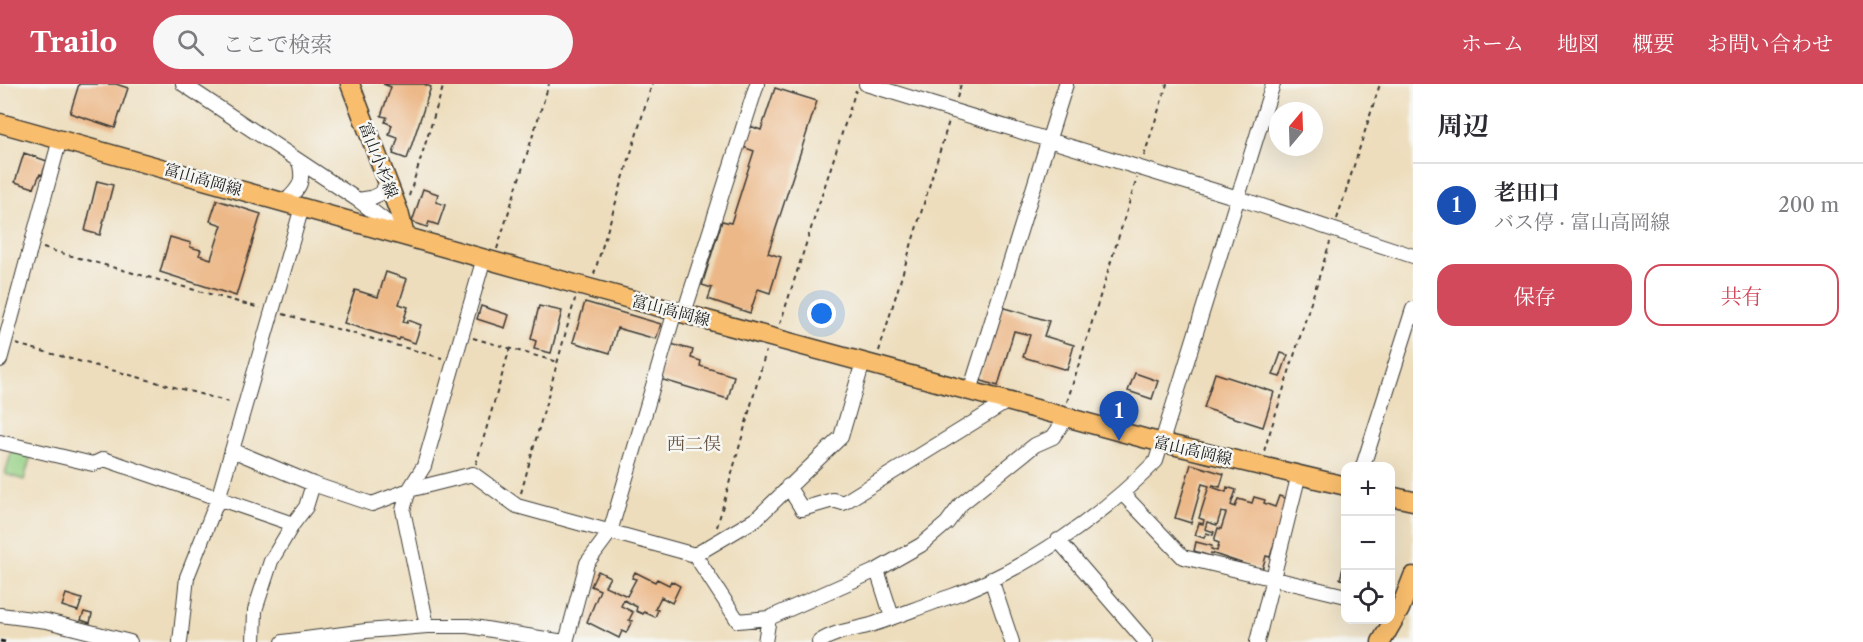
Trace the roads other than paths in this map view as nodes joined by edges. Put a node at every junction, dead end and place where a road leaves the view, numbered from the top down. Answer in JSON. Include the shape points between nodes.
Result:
{"nodes":[{"id":1,"x":183,"y":84,"type":"edge"},
{"id":2,"x":350,"y":84,"type":"edge"},
{"id":3,"x":757,"y":84,"type":"edge"},
{"id":4,"x":866,"y":84,"type":"edge"},
{"id":5,"x":1066,"y":84,"type":"edge"},
{"id":6,"x":1274,"y":84,"type":"edge"},
{"id":7,"x":0,"y":123,"type":"edge"},
{"id":8,"x":60,"y":140,"type":"junction"},
{"id":9,"x":1048,"y":141,"type":"junction"},
{"id":10,"x":299,"y":161,"type":"junction"},
{"id":11,"x":387,"y":180,"type":"junction"},
{"id":12,"x":1238,"y":198,"type":"junction"},
{"id":13,"x":358,"y":200,"type":"junction"},
{"id":14,"x":285,"y":202,"type":"junction"},
{"id":15,"x":302,"y":207,"type":"junction"},
{"id":16,"x":405,"y":236,"type":"junction"},
{"id":17,"x":1413,"y":256,"type":"edge"},
{"id":18,"x":489,"y":259,"type":"junction"},
{"id":19,"x":1413,"y":309,"type":"edge"},
{"id":20,"x":680,"y":312,"type":"junction"},
{"id":21,"x":0,"y":360,"type":"edge"},
{"id":22,"x":869,"y":364,"type":"junction"},
{"id":23,"x":970,"y":391,"type":"junction"},
{"id":24,"x":1008,"y":401,"type":"junction"},
{"id":25,"x":1065,"y":417,"type":"junction"},
{"id":26,"x":0,"y":442,"type":"edge"},
{"id":27,"x":1162,"y":442,"type":"junction"},
{"id":28,"x":232,"y":450,"type":"junction"},
{"id":29,"x":1364,"y":462,"type":"edge"},
{"id":30,"x":1299,"y":474,"type":"junction"},
{"id":31,"x":313,"y":484,"type":"junction"},
{"id":32,"x":1341,"y":485,"type":"edge"},
{"id":33,"x":788,"y":486,"type":"junction"},
{"id":34,"x":409,"y":490,"type":"junction"},
{"id":35,"x":1122,"y":494,"type":"junction"},
{"id":36,"x":1395,"y":497,"type":"edge"},
{"id":37,"x":218,"y":499,"type":"junction"},
{"id":38,"x":1413,"y":501,"type":"edge"},
{"id":39,"x":293,"y":524,"type":"junction"},
{"id":40,"x":610,"y":532,"type":"junction"},
{"id":41,"x":1058,"y":540,"type":"junction"},
{"id":42,"x":695,"y":555,"type":"junction"},
{"id":43,"x":877,"y":570,"type":"junction"},
{"id":44,"x":1413,"y":576,"type":"edge"},
{"id":45,"x":991,"y":579,"type":"junction"},
{"id":46,"x":1274,"y":579,"type":"junction"},
{"id":47,"x":1341,"y":595,"type":"edge"},
{"id":48,"x":1395,"y":608,"type":"edge"},
{"id":49,"x":0,"y":615,"type":"edge"},
{"id":50,"x":892,"y":617,"type":"junction"},
{"id":51,"x":770,"y":618,"type":"junction"},
{"id":52,"x":1388,"y":624,"type":"edge"},
{"id":53,"x":427,"y":626,"type":"junction"},
{"id":54,"x":130,"y":642,"type":"edge"},
{"id":55,"x":180,"y":642,"type":"edge"},
{"id":56,"x":254,"y":642,"type":"edge"},
{"id":57,"x":283,"y":642,"type":"edge"},
{"id":58,"x":565,"y":642,"type":"edge"},
{"id":59,"x":765,"y":642,"type":"edge"},
{"id":60,"x":819,"y":642,"type":"edge"},
{"id":61,"x":1012,"y":642,"type":"edge"},
{"id":62,"x":1146,"y":642,"type":"edge"},
{"id":63,"x":1257,"y":642,"type":"edge"},
{"id":64,"x":1381,"y":642,"type":"edge"}],
"edges":[{"from":1,"to":10,"type":"street"},
{"from":2,"to":11,"type":"main road","name":"富山小杉線"},
{"from":3,"to":20,"type":"street"},
{"from":4,"to":9,"type":"street"},
{"from":5,"to":9,"type":"street"},
{"from":6,"to":12,"type":"street"},
{"from":7,"to":8,"type":"main road","name":"富山高岡線"},
{"from":8,"to":14,"type":"main road","name":"富山高岡線"},
{"from":8,"to":21,"type":"street"},
{"from":9,"to":12,"type":"street"},
{"from":9,"to":23,"type":"street"},
{"from":10,"to":13,"type":"street"},
{"from":10,"to":14,"type":"street","via":[[303,174],[299,188]]},
{"from":11,"to":13,"type":"street","via":[[382,193]]},
{"from":11,"to":16,"type":"main road","name":"富山小杉線"},
{"from":12,"to":17,"type":"street"},
{"from":12,"to":27,"type":"street"},
{"from":13,"to":16,"type":"street"},
{"from":14,"to":15,"type":"main road","name":"富山高岡線"},
{"from":15,"to":16,"type":"main road","name":"富山高岡線"},
{"from":15,"to":28,"type":"street"},
{"from":16,"to":18,"type":"main road","name":"富山高岡線"},
{"from":18,"to":20,"type":"main road","name":"富山高岡線"},
{"from":18,"to":34,"type":"street","via":[[461,334],[424,466]]},
{"from":19,"to":29,"type":"street"},
{"from":20,"to":22,"type":"main road","name":"富山高岡線"},
{"from":20,"to":40,"type":"street"},
{"from":22,"to":23,"type":"main road","name":"富山高岡線"},
{"from":22,"to":33,"type":"street","via":[[841,436]]},
{"from":23,"to":24,"type":"main road","name":"富山高岡線"},
{"from":24,"to":25,"type":"main road","name":"富山高岡線"},
{"from":24,"to":33,"type":"street","via":[[843,503],[832,500],[802,509]]},
{"from":25,"to":27,"type":"main road","name":"富山高岡線"},
{"from":25,"to":43,"type":"street","via":[[1053,437],[1035,445],[961,504],[947,523],[921,545]]},
{"from":26,"to":37,"type":"street","via":[[93,464],[104,459]]},
{"from":27,"to":30,"type":"main road","name":"富山高岡線"},
{"from":27,"to":35,"type":"street","via":[[1156,461]]},
{"from":28,"to":31,"type":"street"},
{"from":28,"to":37,"type":"street"},
{"from":30,"to":32,"type":"main road","name":"富山高岡線"},
{"from":30,"to":46,"type":"street"},
{"from":31,"to":34,"type":"street","via":[[372,504]]},
{"from":31,"to":39,"type":"street","via":[[306,507]]},
{"from":33,"to":42,"type":"street","via":[[756,519]]},
{"from":34,"to":40,"type":"street","via":[[473,474],[517,506]]},
{"from":34,"to":53,"type":"street","via":[[403,510]]},
{"from":35,"to":41,"type":"street"},
{"from":35,"to":46,"type":"street","via":[[1183,557]]},
{"from":36,"to":38,"type":"main road"},
{"from":37,"to":39,"type":"street"},
{"from":37,"to":55,"type":"street","via":[[187,577]]},
{"from":39,"to":56,"type":"street","via":[[271,561],[261,591],[255,610]]},
{"from":40,"to":42,"type":"street"},
{"from":40,"to":58,"type":"street","via":[[587,563]]},
{"from":41,"to":45,"type":"street","via":[[1030,561]]},
{"from":41,"to":62,"type":"street"},
{"from":42,"to":51,"type":"street","via":[[738,621]]},
{"from":43,"to":50,"type":"street"},
{"from":43,"to":51,"type":"street"},
{"from":44,"to":48,"type":"main road"},
{"from":45,"to":50,"type":"street"},
{"from":45,"to":61,"type":"street"},
{"from":46,"to":47,"type":"street"},
{"from":46,"to":63,"type":"street"},
{"from":49,"to":54,"type":"street","via":[[47,621]]},
{"from":50,"to":60,"type":"street","via":[[829,635]]},
{"from":51,"to":59,"type":"street"},
{"from":52,"to":64,"type":"main road"},
{"from":53,"to":57,"type":"street"},
{"from":53,"to":58,"type":"street","via":[[468,626]]}]}
